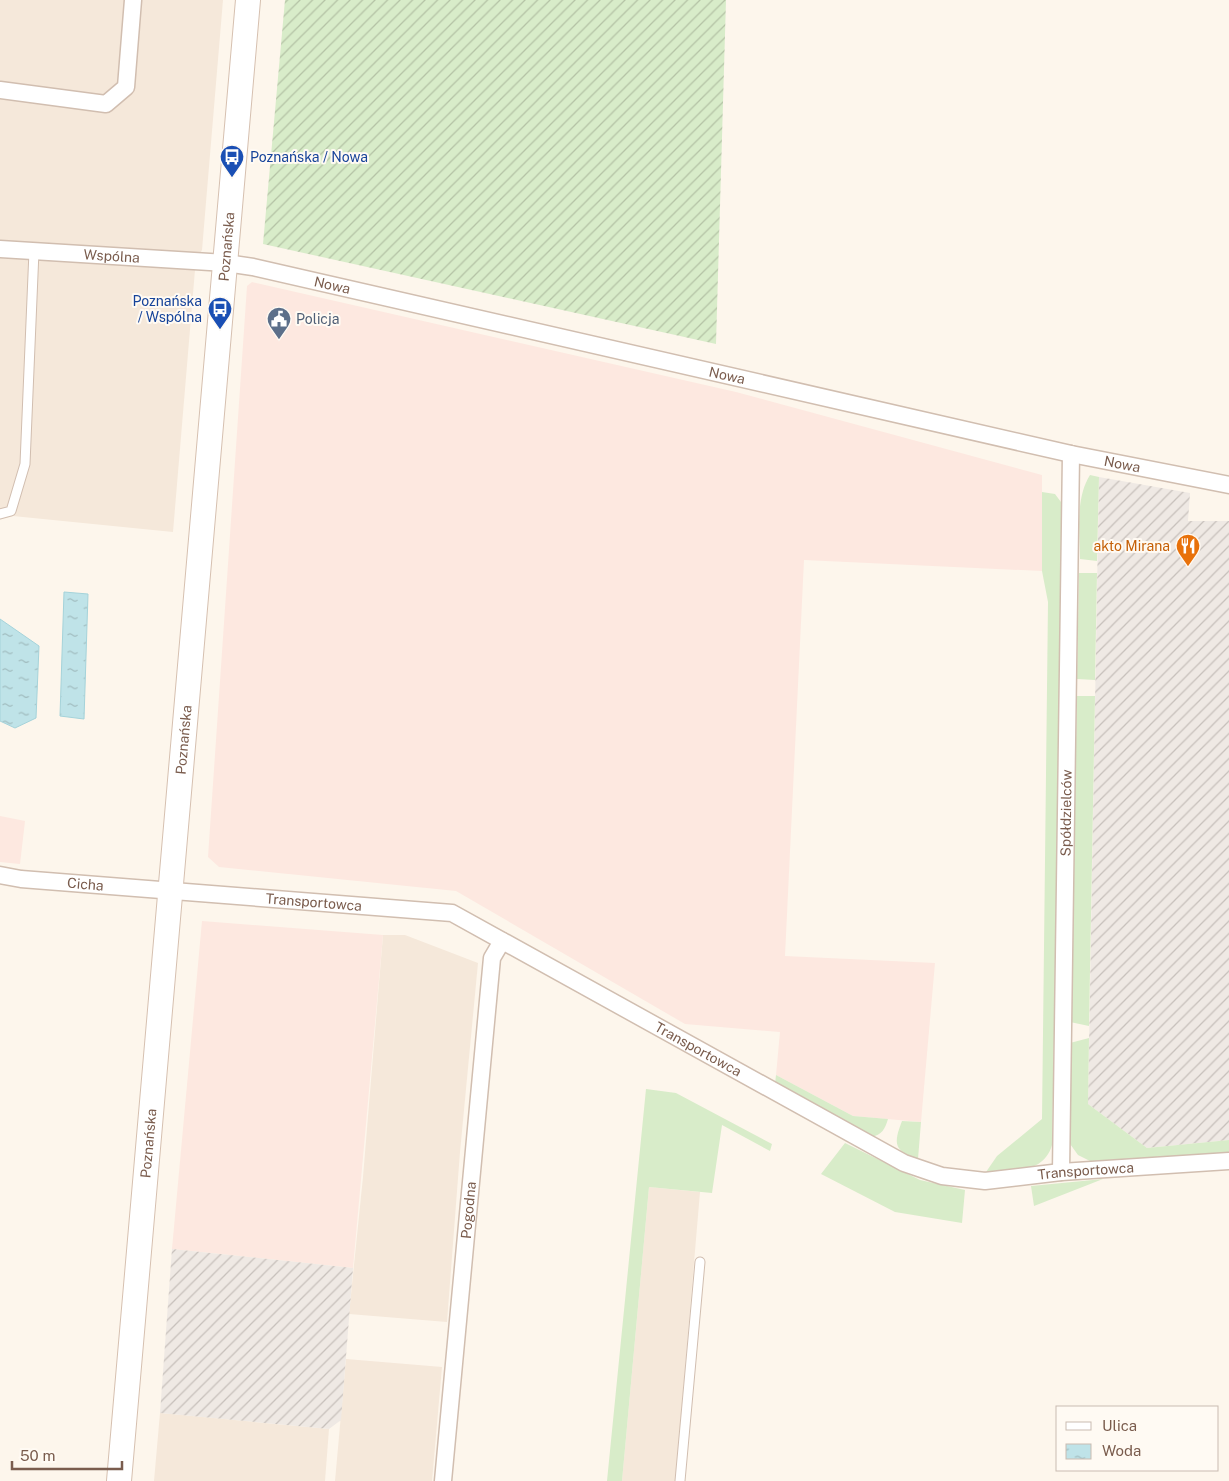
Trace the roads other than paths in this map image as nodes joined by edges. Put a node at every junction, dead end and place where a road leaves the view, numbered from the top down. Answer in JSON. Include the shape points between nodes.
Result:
{"nodes":[{"id":1,"x":133,"y":0,"type":"edge"},
{"id":2,"x":248,"y":0,"type":"edge"},
{"id":3,"x":0,"y":90,"type":"edge"},
{"id":4,"x":0,"y":249,"type":"edge"},
{"id":5,"x":34,"y":251,"type":"junction"},
{"id":6,"x":226,"y":263,"type":"junction"},
{"id":7,"x":1071,"y":454,"type":"junction"},
{"id":8,"x":1229,"y":485,"type":"edge"},
{"id":9,"x":0,"y":514,"type":"edge"},
{"id":10,"x":0,"y":875,"type":"edge"},
{"id":11,"x":171,"y":892,"type":"junction"},
{"id":12,"x":502,"y":941,"type":"junction"},
{"id":13,"x":1229,"y":1161,"type":"edge"},
{"id":14,"x":1061,"y":1172,"type":"junction"},
{"id":15,"x":700,"y":1262,"type":"dead end"},
{"id":16,"x":119,"y":1481,"type":"edge"},
{"id":17,"x":442,"y":1481,"type":"edge"},
{"id":18,"x":680,"y":1481,"type":"edge"}],
"edges":[{"from":1,"to":3,"type":"street","via":[[126,87],[106,104]]},
{"from":2,"to":6,"type":"main road","name":"Poznańska"},
{"from":4,"to":5,"type":"street","name":"Wspólna"},
{"from":5,"to":6,"type":"street","name":"Wspólna"},
{"from":5,"to":9,"type":"lane","via":[[25,464],[11,510]]},
{"from":6,"to":7,"type":"street","name":"Nowa"},
{"from":6,"to":11,"type":"main road","name":"Poznańska"},
{"from":7,"to":8,"type":"street","name":"Nowa"},
{"from":7,"to":14,"type":"street","name":"Spółdzielców"},
{"from":10,"to":11,"type":"street","name":"Cicha"},
{"from":11,"to":12,"type":"street","name":"Transportowca","via":[[452,913]]},
{"from":11,"to":16,"type":"main road","name":"Poznańska"},
{"from":12,"to":14,"type":"street","name":"Transportowca","via":[[915,1169],[985,1181]]},
{"from":12,"to":17,"type":"street","name":"Pogodna","via":[[492,958]]},
{"from":13,"to":14,"type":"street","name":"Transportowca"},
{"from":15,"to":18,"type":"lane"}]}
